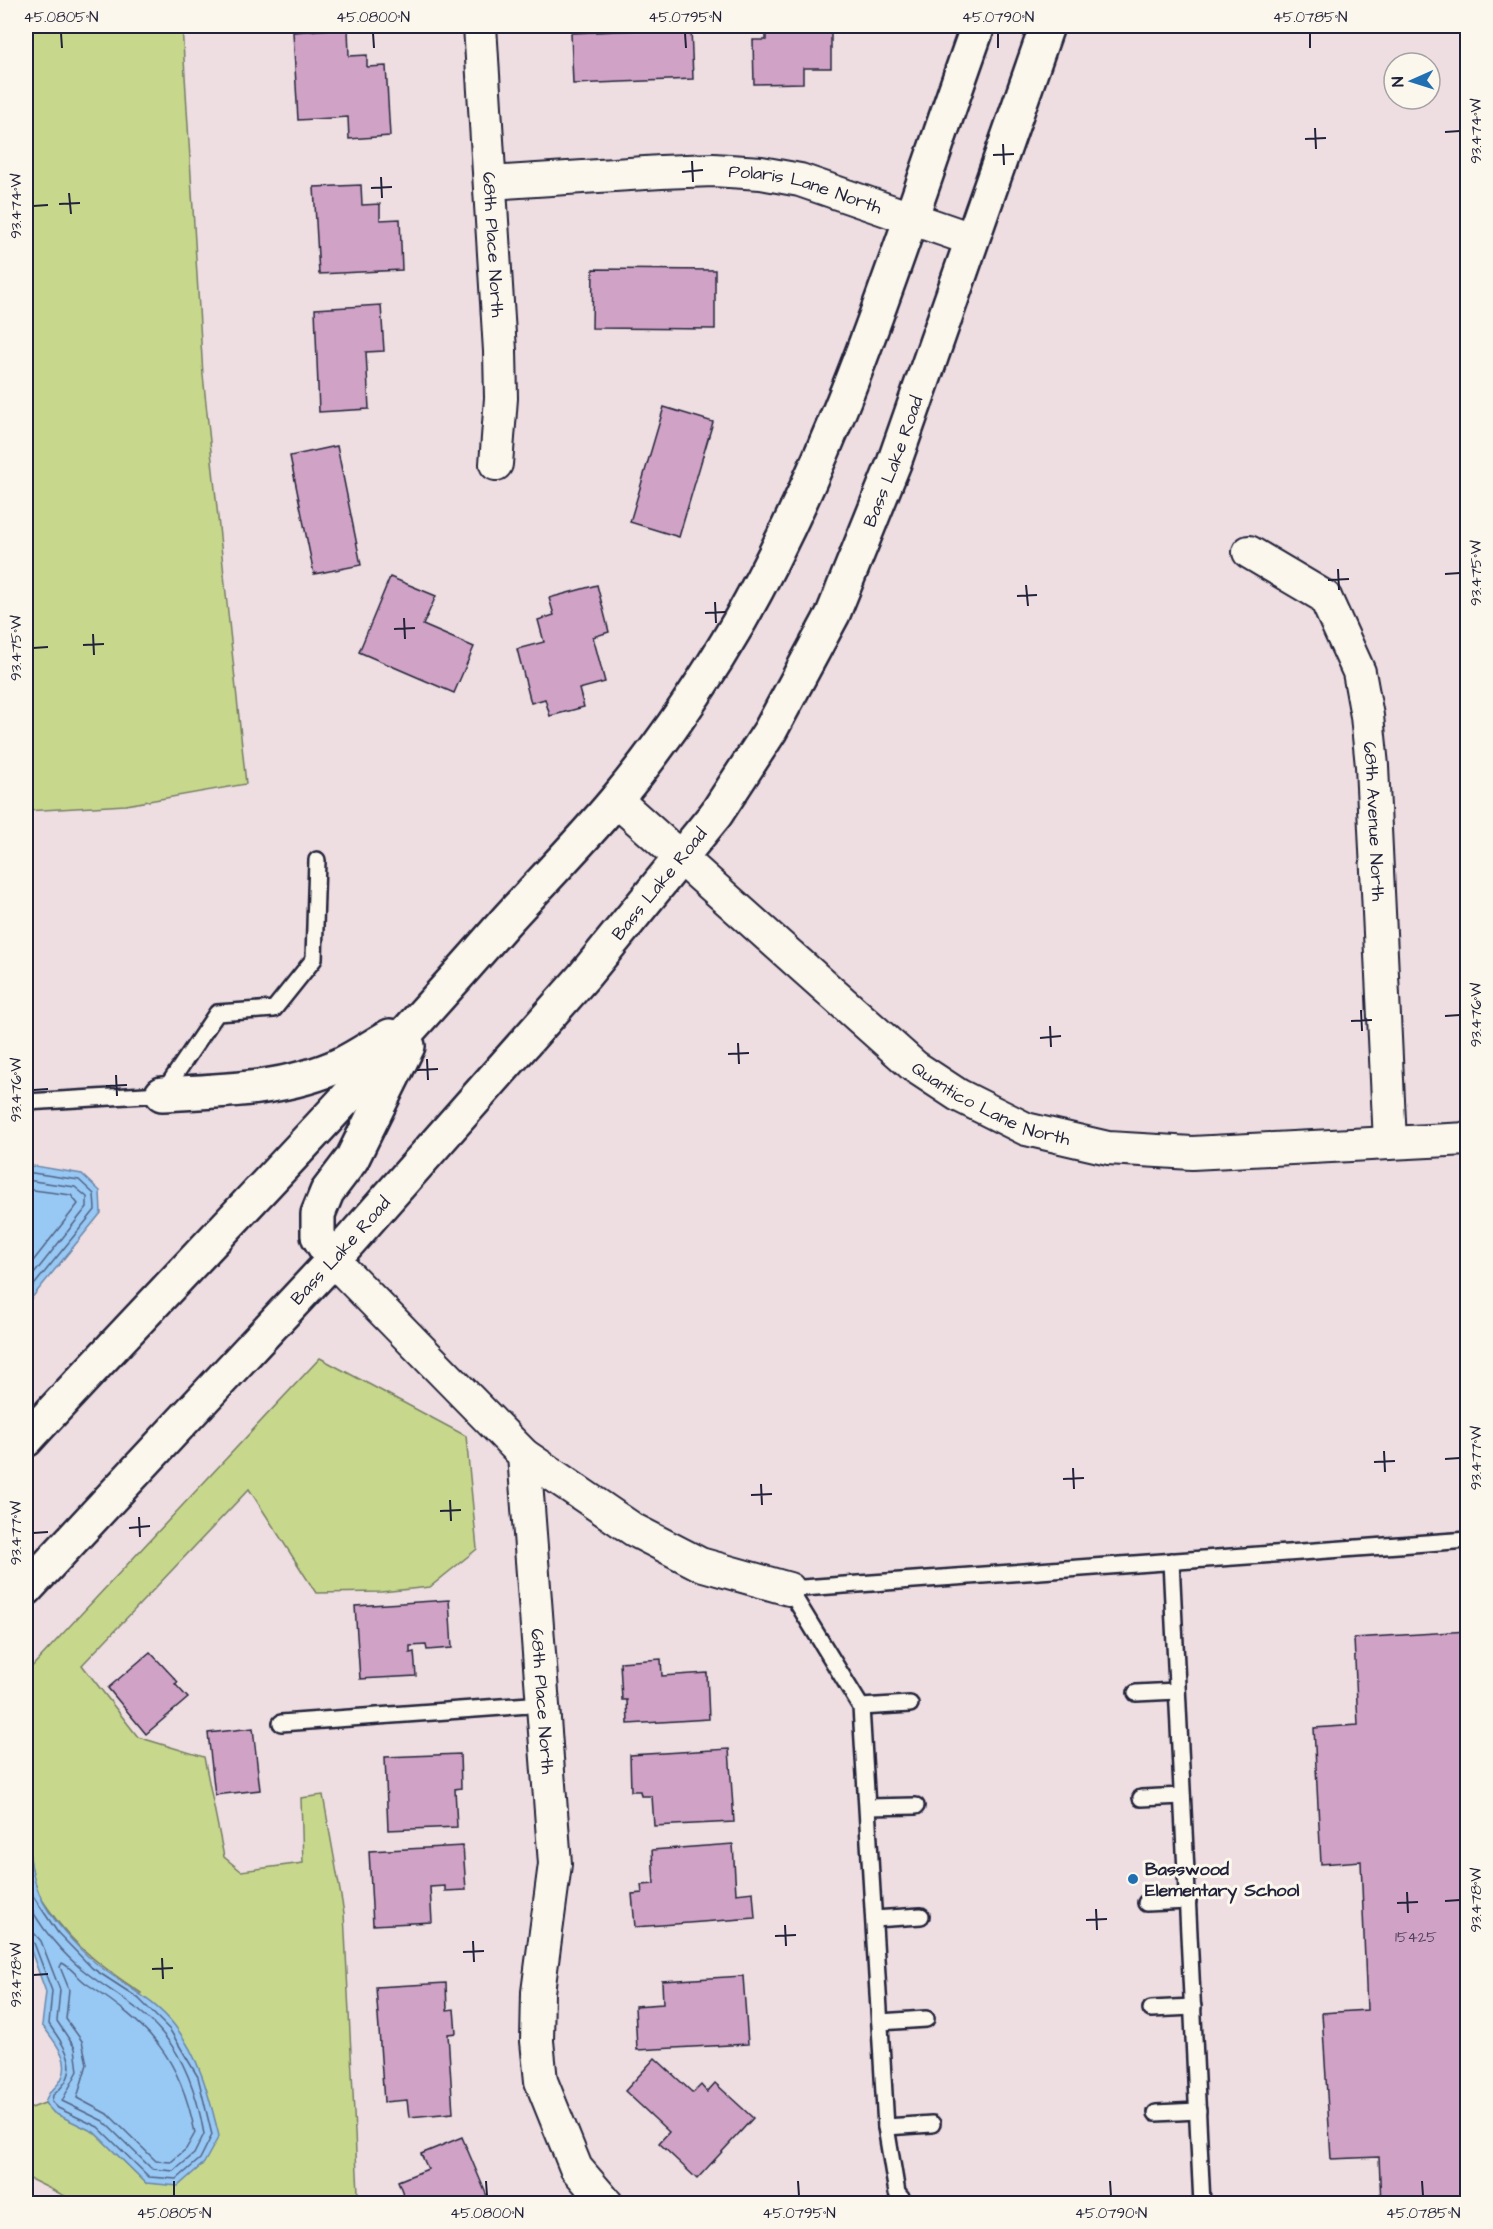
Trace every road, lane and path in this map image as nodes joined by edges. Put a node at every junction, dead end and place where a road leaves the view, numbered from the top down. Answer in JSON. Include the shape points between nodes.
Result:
{"nodes":[{"id":1,"x":480,"y":26,"type":"edge"},
{"id":2,"x":978,"y":26,"type":"edge"},
{"id":3,"x":1047,"y":26,"type":"edge"},
{"id":4,"x":490,"y":183,"type":"junction"},
{"id":5,"x":910,"y":217,"type":"junction"},
{"id":6,"x":971,"y":239,"type":"junction"},
{"id":7,"x":496,"y":464,"type":"dead end"},
{"id":8,"x":1249,"y":552,"type":"dead end"},
{"id":9,"x":616,"y":800,"type":"junction"},
{"id":10,"x":681,"y":858,"type":"junction"},
{"id":11,"x":317,"y":860,"type":"dead end"},
{"id":12,"x":422,"y":1017,"type":"junction"},
{"id":13,"x":162,"y":1094,"type":"junction"},
{"id":14,"x":26,"y":1102,"type":"edge"},
{"id":15,"x":1467,"y":1139,"type":"edge"},
{"id":16,"x":1390,"y":1142,"type":"junction"},
{"id":17,"x":333,"y":1260,"type":"junction"},
{"id":18,"x":59,"y":1404,"type":"junction"},
{"id":19,"x":26,"y":1430,"type":"edge"},
{"id":20,"x":26,"y":1440,"type":"edge"},
{"id":21,"x":525,"y":1455,"type":"junction"},
{"id":22,"x":1467,"y":1540,"type":"edge"},
{"id":23,"x":1171,"y":1561,"type":"junction"},
{"id":24,"x":26,"y":1589,"type":"edge"},
{"id":25,"x":789,"y":1589,"type":"junction"},
{"id":26,"x":1178,"y":1691,"type":"junction"},
{"id":27,"x":1136,"y":1693,"type":"dead end"},
{"id":28,"x":543,"y":1704,"type":"junction"},
{"id":29,"x":910,"y":1704,"type":"dead end"},
{"id":30,"x":861,"y":1707,"type":"junction"},
{"id":31,"x":281,"y":1724,"type":"dead end"},
{"id":32,"x":1182,"y":1796,"type":"junction"},
{"id":33,"x":1141,"y":1798,"type":"dead end"},
{"id":34,"x":916,"y":1806,"type":"dead end"},
{"id":35,"x":868,"y":1807,"type":"junction"},
{"id":36,"x":1188,"y":1901,"type":"junction"},
{"id":37,"x":1146,"y":1903,"type":"dead end"},
{"id":38,"x":921,"y":1916,"type":"dead end"},
{"id":39,"x":874,"y":1919,"type":"junction"},
{"id":40,"x":1193,"y":2007,"type":"junction"},
{"id":41,"x":1151,"y":2009,"type":"dead end"},
{"id":42,"x":926,"y":2019,"type":"dead end"},
{"id":43,"x":880,"y":2022,"type":"junction"},
{"id":44,"x":1198,"y":2111,"type":"junction"},
{"id":45,"x":1156,"y":2113,"type":"dead end"},
{"id":46,"x":932,"y":2124,"type":"dead end"},
{"id":47,"x":886,"y":2127,"type":"junction"},
{"id":48,"x":607,"y":2204,"type":"edge"},
{"id":49,"x":906,"y":2204,"type":"edge"},
{"id":50,"x":1202,"y":2204,"type":"edge"}],
"edges":[{"from":1,"to":4,"type":"street","name":"68th Place North"},
{"from":2,"to":5,"type":"main road"},
{"from":3,"to":6,"type":"main road","name":"Bass Lake Road"},
{"from":4,"to":5,"type":"street","name":"Polaris Lane North","via":[[712,170],[761,173],[800,180]]},
{"from":4,"to":7,"type":"street","name":"68th Place North","via":[[501,398]]},
{"from":5,"to":6,"type":"street","name":"Polaris Lane North"},
{"from":5,"to":9,"type":"main road","via":[[820,462],[783,541],[690,700]]},
{"from":6,"to":10,"type":"main road","name":"Bass Lake Road","via":[[894,463],[833,614],[770,731],[716,814]]},
{"from":8,"to":16,"type":"street","name":"68th Avenue North","via":[[1325,597],[1359,672],[1372,766]]},
{"from":9,"to":10,"type":"street","name":"Quantico Lane North"},
{"from":9,"to":12,"type":"main road"},
{"from":10,"to":16,"type":"street","name":"Quantico Lane North","via":[[914,1066],[958,1095],[1026,1129],[1108,1148],[1192,1153]]},
{"from":10,"to":17,"type":"main road","name":"Bass Lake Road","via":[[584,976]]},
{"from":11,"to":13,"type":"lane","via":[[314,959],[274,1009],[217,1013]]},
{"from":12,"to":13,"type":"main road","via":[[340,1064],[279,1084]]},
{"from":12,"to":17,"type":"main road","via":[[352,1159],[327,1192],[318,1214],[318,1236]]},
{"from":12,"to":18,"type":"main road"},
{"from":13,"to":14,"type":"lane"},
{"from":15,"to":16,"type":"street","name":"Quantico Lane North"},
{"from":17,"to":21,"type":"street"},
{"from":17,"to":24,"type":"main road","name":"Bass Lake Road"},
{"from":18,"to":19,"type":"main road"},
{"from":18,"to":20,"type":"main road"},
{"from":21,"to":25,"type":"street","via":[[634,1530],[700,1564]]},
{"from":21,"to":28,"type":"street","name":"68th Place North"},
{"from":22,"to":23,"type":"lane"},
{"from":23,"to":25,"type":"lane"},
{"from":23,"to":26,"type":"lane"},
{"from":25,"to":30,"type":"lane"},
{"from":26,"to":27,"type":"lane"},
{"from":26,"to":32,"type":"lane"},
{"from":28,"to":31,"type":"lane"},
{"from":28,"to":48,"type":"street","name":"68th Place North","via":[[555,1864],[538,1992],[541,2081],[576,2168]]},
{"from":29,"to":30,"type":"lane"},
{"from":30,"to":35,"type":"lane"},
{"from":32,"to":33,"type":"lane"},
{"from":32,"to":36,"type":"lane"},
{"from":34,"to":35,"type":"lane"},
{"from":35,"to":39,"type":"lane"},
{"from":36,"to":37,"type":"lane"},
{"from":36,"to":40,"type":"lane"},
{"from":38,"to":39,"type":"lane"},
{"from":39,"to":43,"type":"lane"},
{"from":40,"to":41,"type":"lane"},
{"from":40,"to":44,"type":"lane"},
{"from":42,"to":43,"type":"lane"},
{"from":43,"to":47,"type":"lane"},
{"from":44,"to":45,"type":"lane"},
{"from":44,"to":50,"type":"lane"},
{"from":46,"to":47,"type":"lane"},
{"from":47,"to":49,"type":"lane","via":[[897,2193]]}]}
